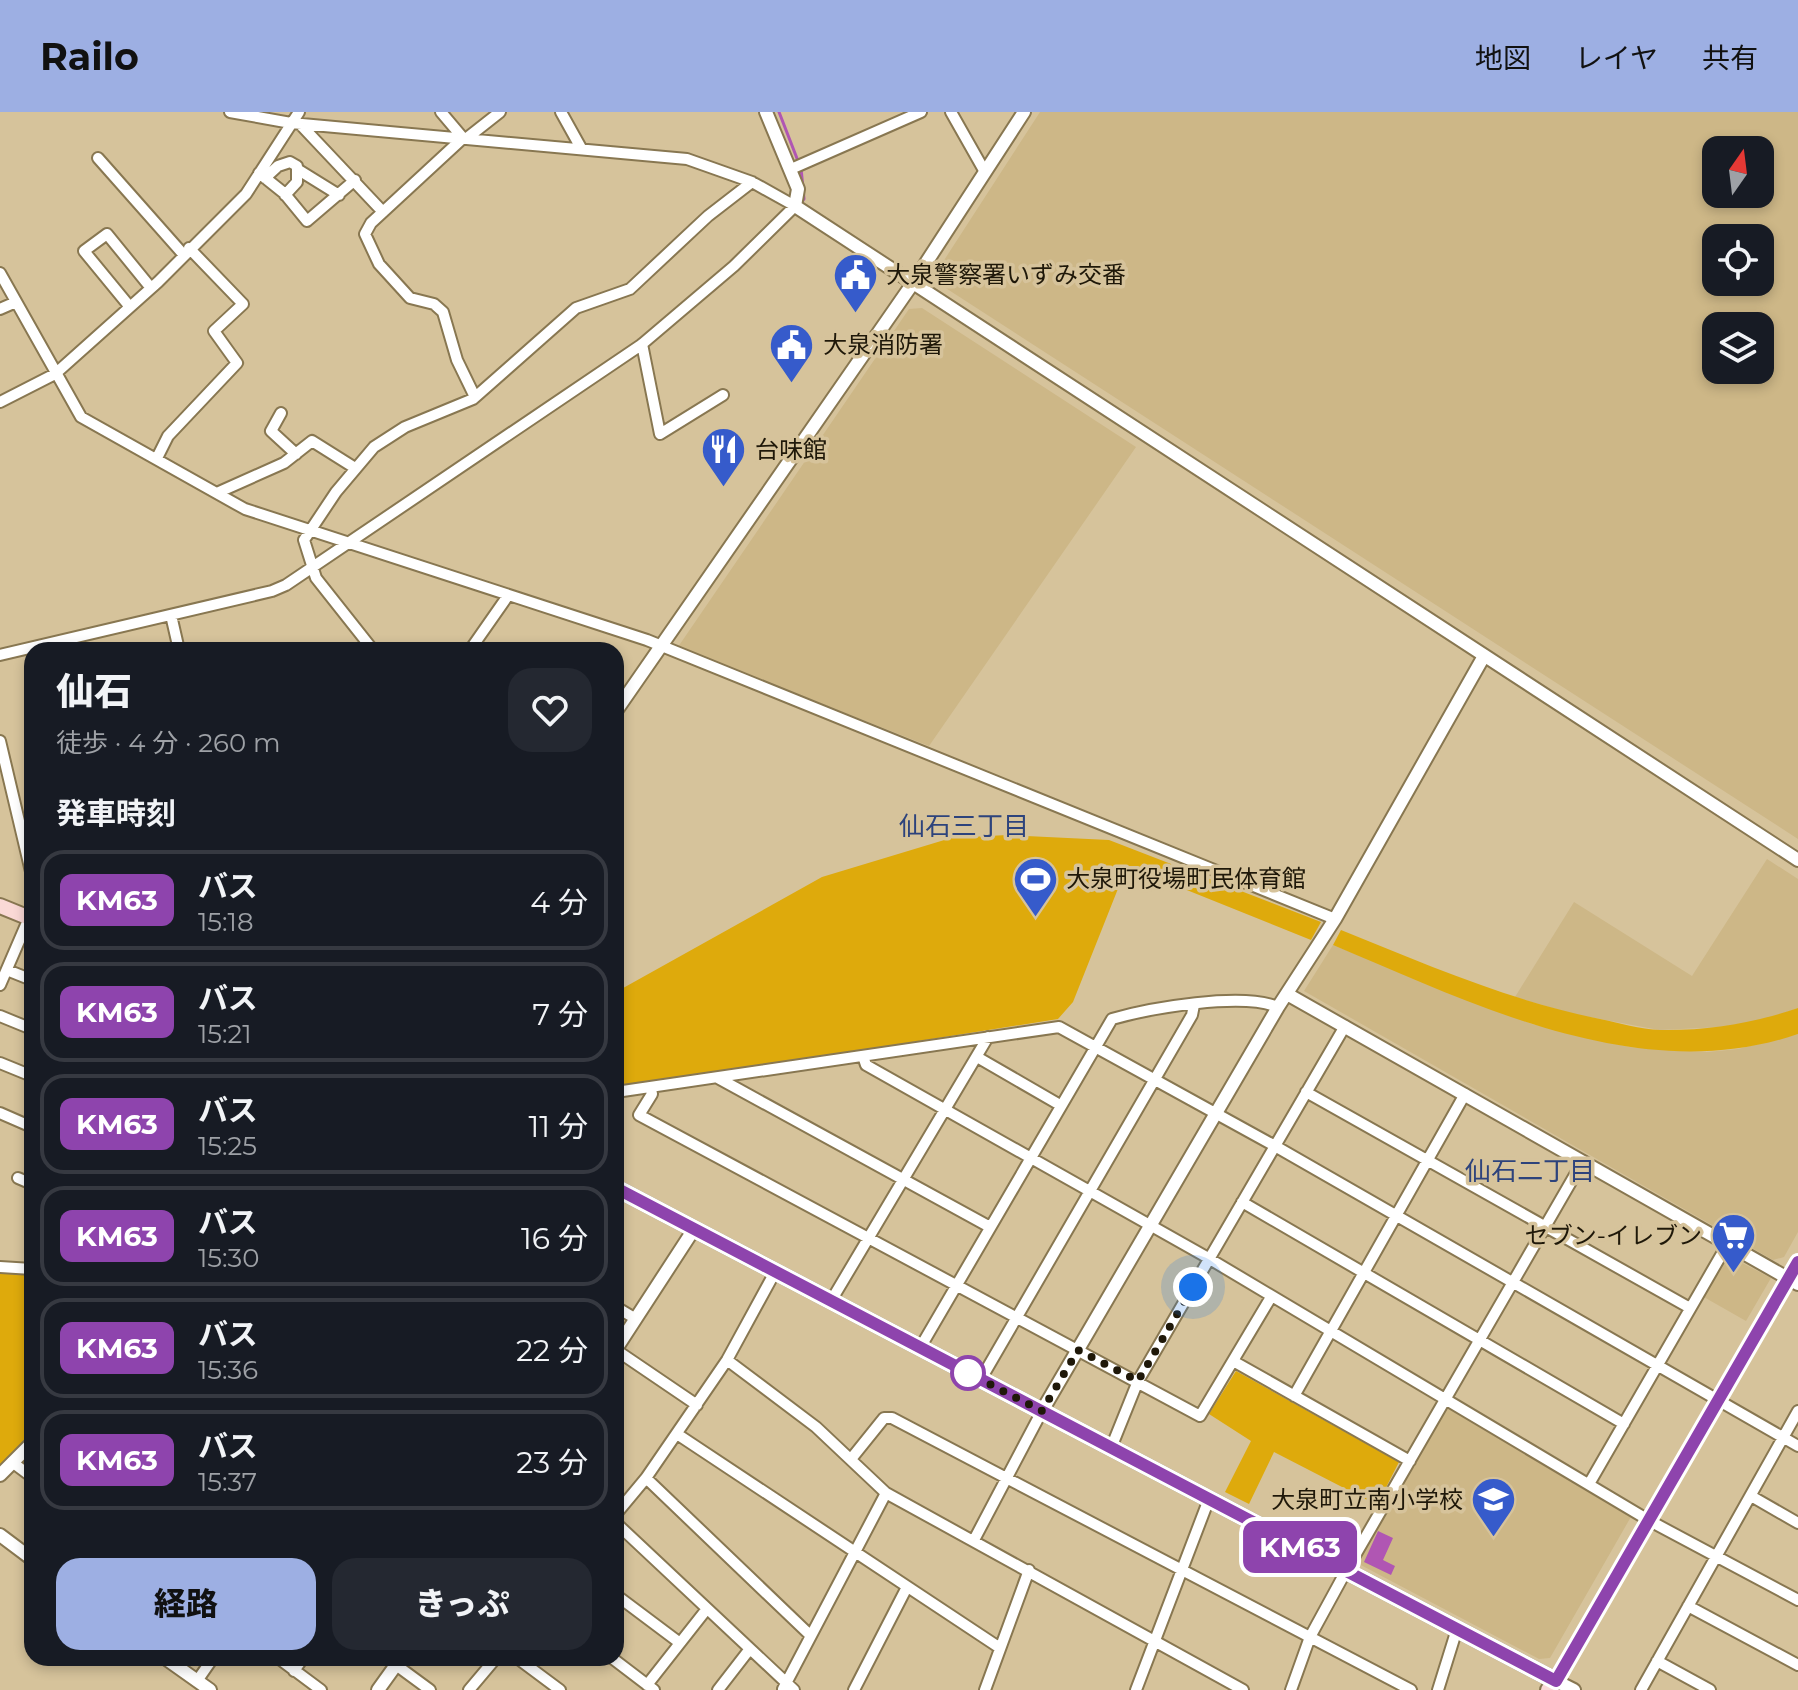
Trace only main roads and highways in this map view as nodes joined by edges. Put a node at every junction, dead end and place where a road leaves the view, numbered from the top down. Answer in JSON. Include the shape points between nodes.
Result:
{"nodes":[{"id":1,"x":0,"y":906,"type":"edge"},
{"id":2,"x":24,"y":916,"type":"edge"},
{"id":3,"x":624,"y":1192,"type":"edge"},
{"id":4,"x":1552,"y":1685,"type":"edge"}],
"edges":[{"from":1,"to":2,"type":"main road"},
{"from":3,"to":4,"type":"main road","via":[[1457,1629]]}]}
